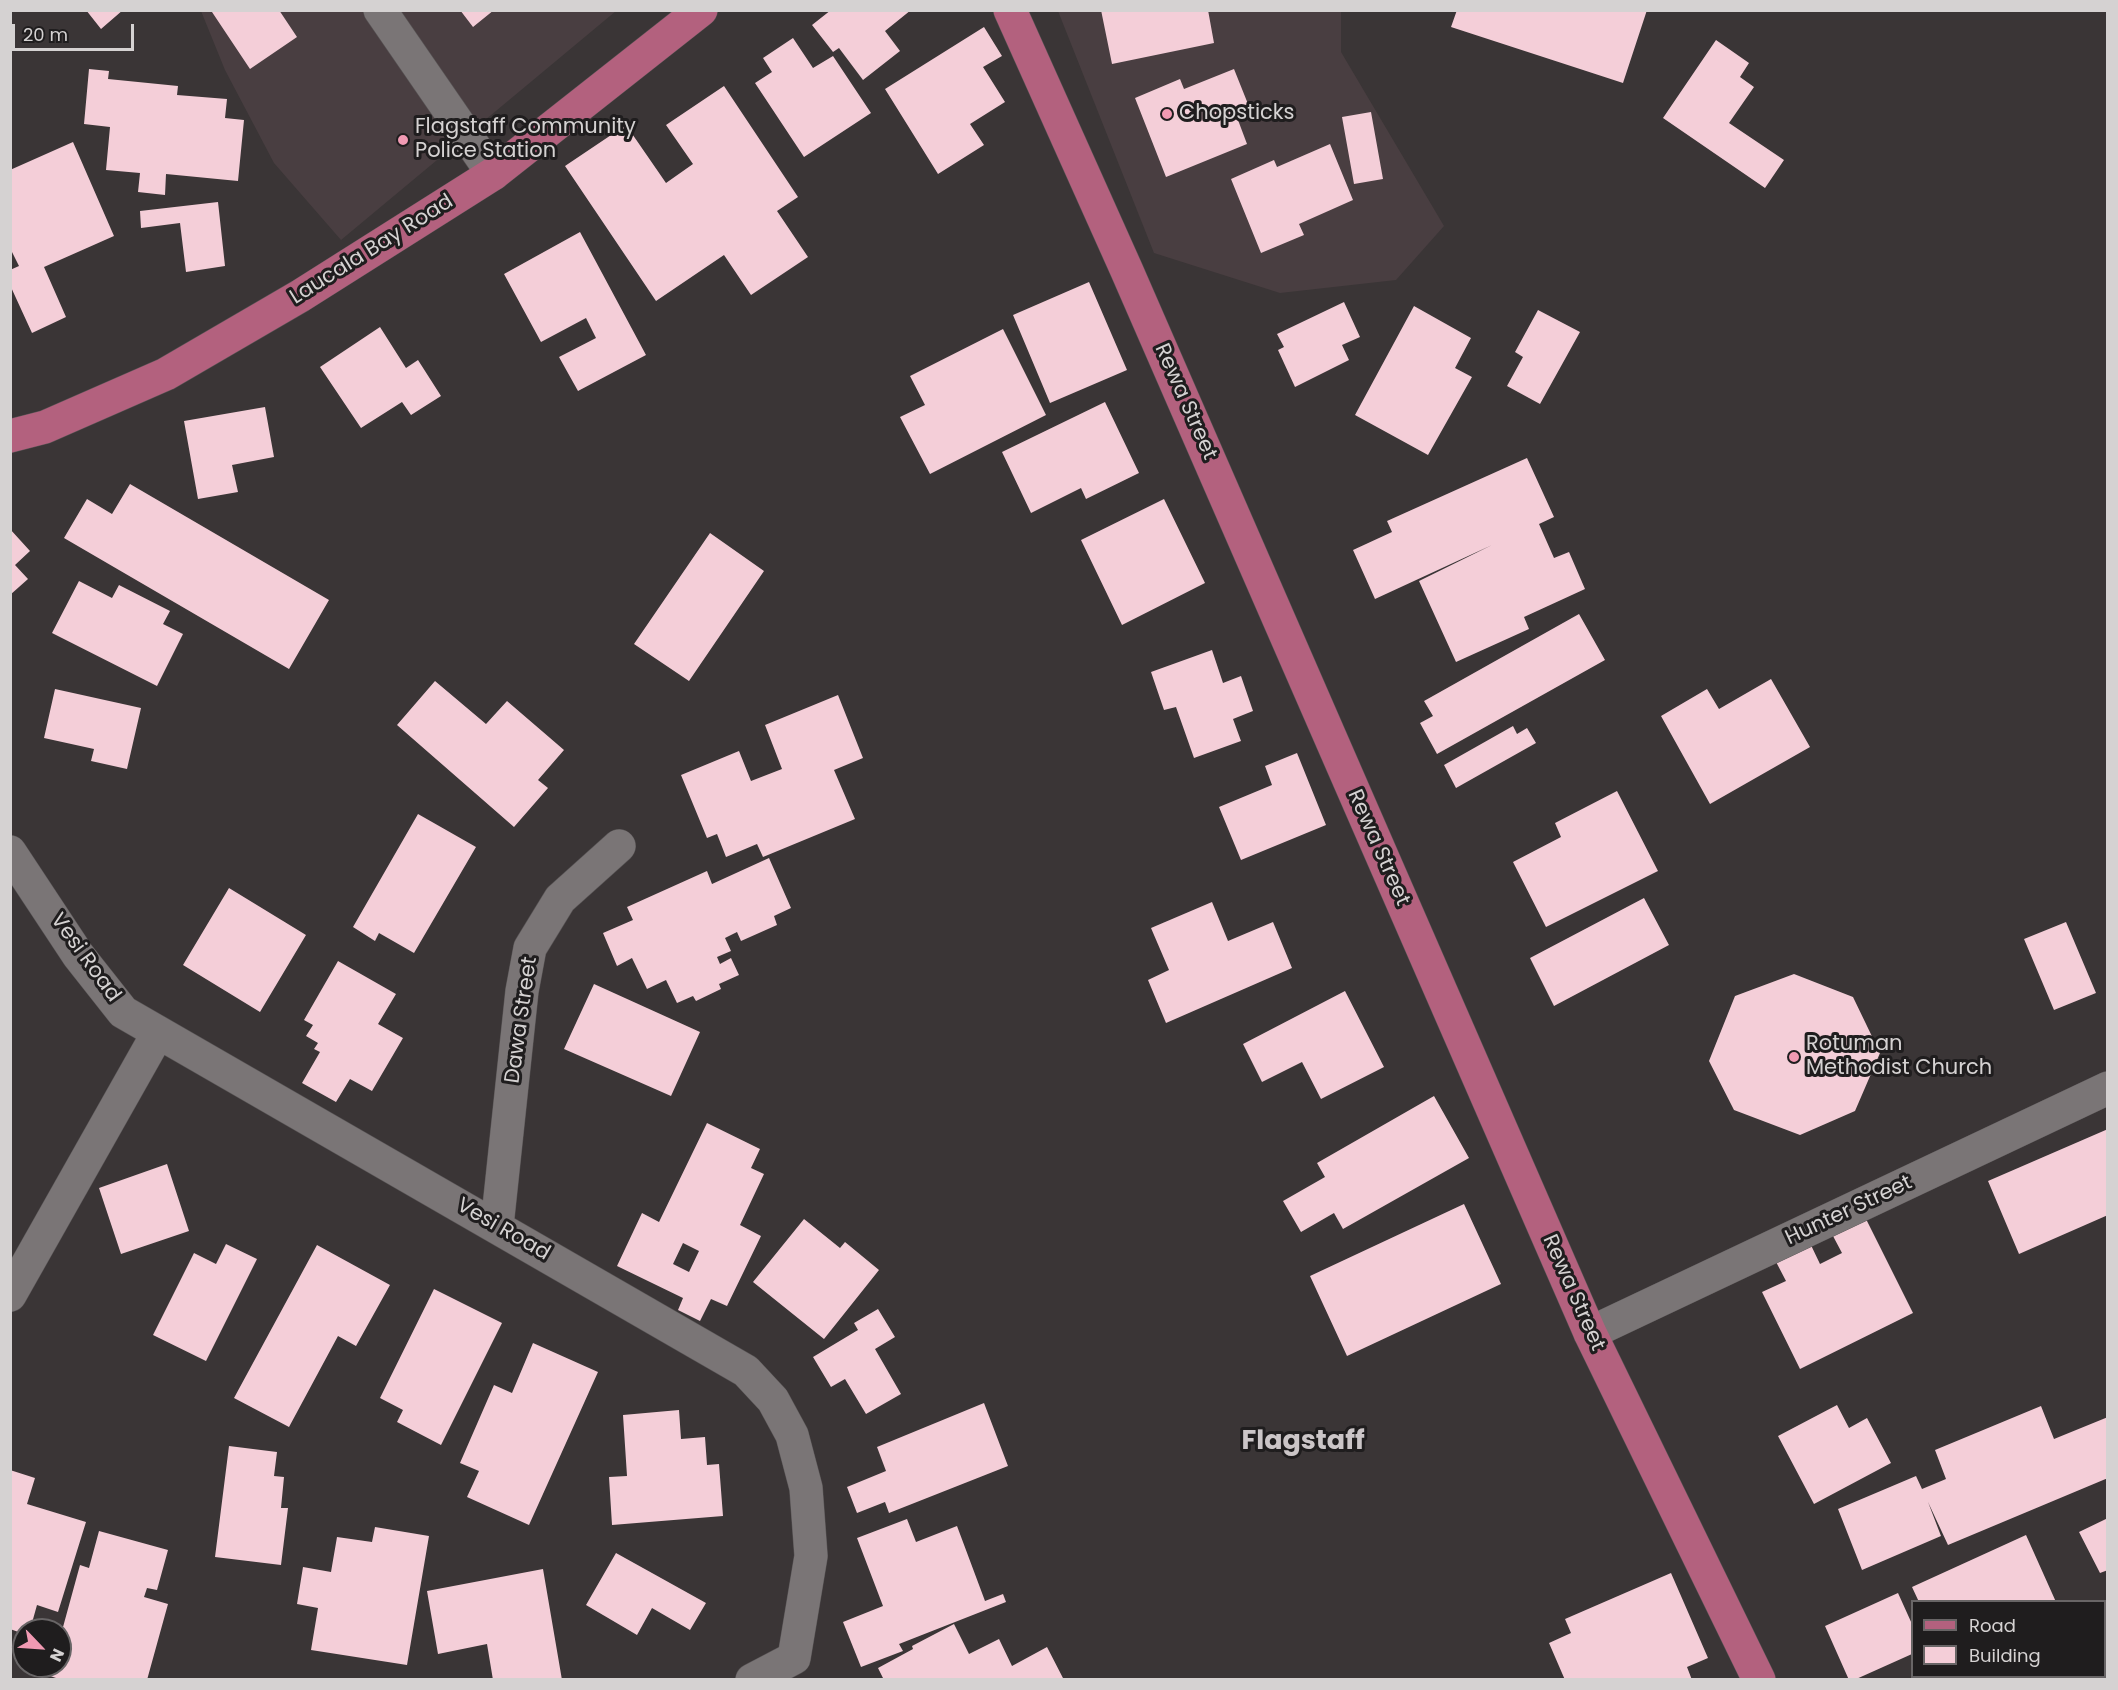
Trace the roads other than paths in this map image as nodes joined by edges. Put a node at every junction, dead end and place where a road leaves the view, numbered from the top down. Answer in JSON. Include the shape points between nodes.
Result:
{"nodes":[{"id":1,"x":380,"y":10,"type":"edge"},
{"id":2,"x":702,"y":10,"type":"edge"},
{"id":3,"x":1010,"y":10,"type":"edge"},
{"id":4,"x":493,"y":174,"type":"junction"},
{"id":5,"x":10,"y":436,"type":"edge"},
{"id":6,"x":619,"y":846,"type":"dead end"},
{"id":7,"x":10,"y":852,"type":"edge"},
{"id":8,"x":158,"y":1033,"type":"junction"},
{"id":9,"x":2108,"y":1088,"type":"edge"},
{"id":10,"x":497,"y":1226,"type":"junction"},
{"id":11,"x":10,"y":1295,"type":"edge"},
{"id":12,"x":1590,"y":1333,"type":"junction"},
{"id":13,"x":800,"y":1669,"type":"edge"},
{"id":14,"x":752,"y":1680,"type":"edge"},
{"id":15,"x":1759,"y":1680,"type":"edge"}],
"edges":[{"from":1,"to":4,"type":"street"},
{"from":2,"to":4,"type":"main road","name":"Laucala Bay Road"},
{"from":3,"to":12,"type":"main road","name":"Rewa Street"},
{"from":4,"to":5,"type":"main road","name":"Laucala Bay Road","via":[[300,296],[166,374],[45,427]]},
{"from":6,"to":10,"type":"street","name":"Dawa Street","via":[[560,899],[530,948]]},
{"from":7,"to":8,"type":"street","name":"Vesi Road","via":[[78,955],[123,1012]]},
{"from":8,"to":10,"type":"street","name":"Vesi Road"},
{"from":8,"to":11,"type":"street"},
{"from":9,"to":12,"type":"street","name":"Hunter Street"},
{"from":10,"to":13,"type":"street","name":"Vesi Road","via":[[746,1371],[773,1400],[792,1435],[806,1488],[811,1556]]},
{"from":12,"to":15,"type":"main road","name":"Rewa Street"},
{"from":13,"to":14,"type":"street","name":"Vesi Road"}]}
